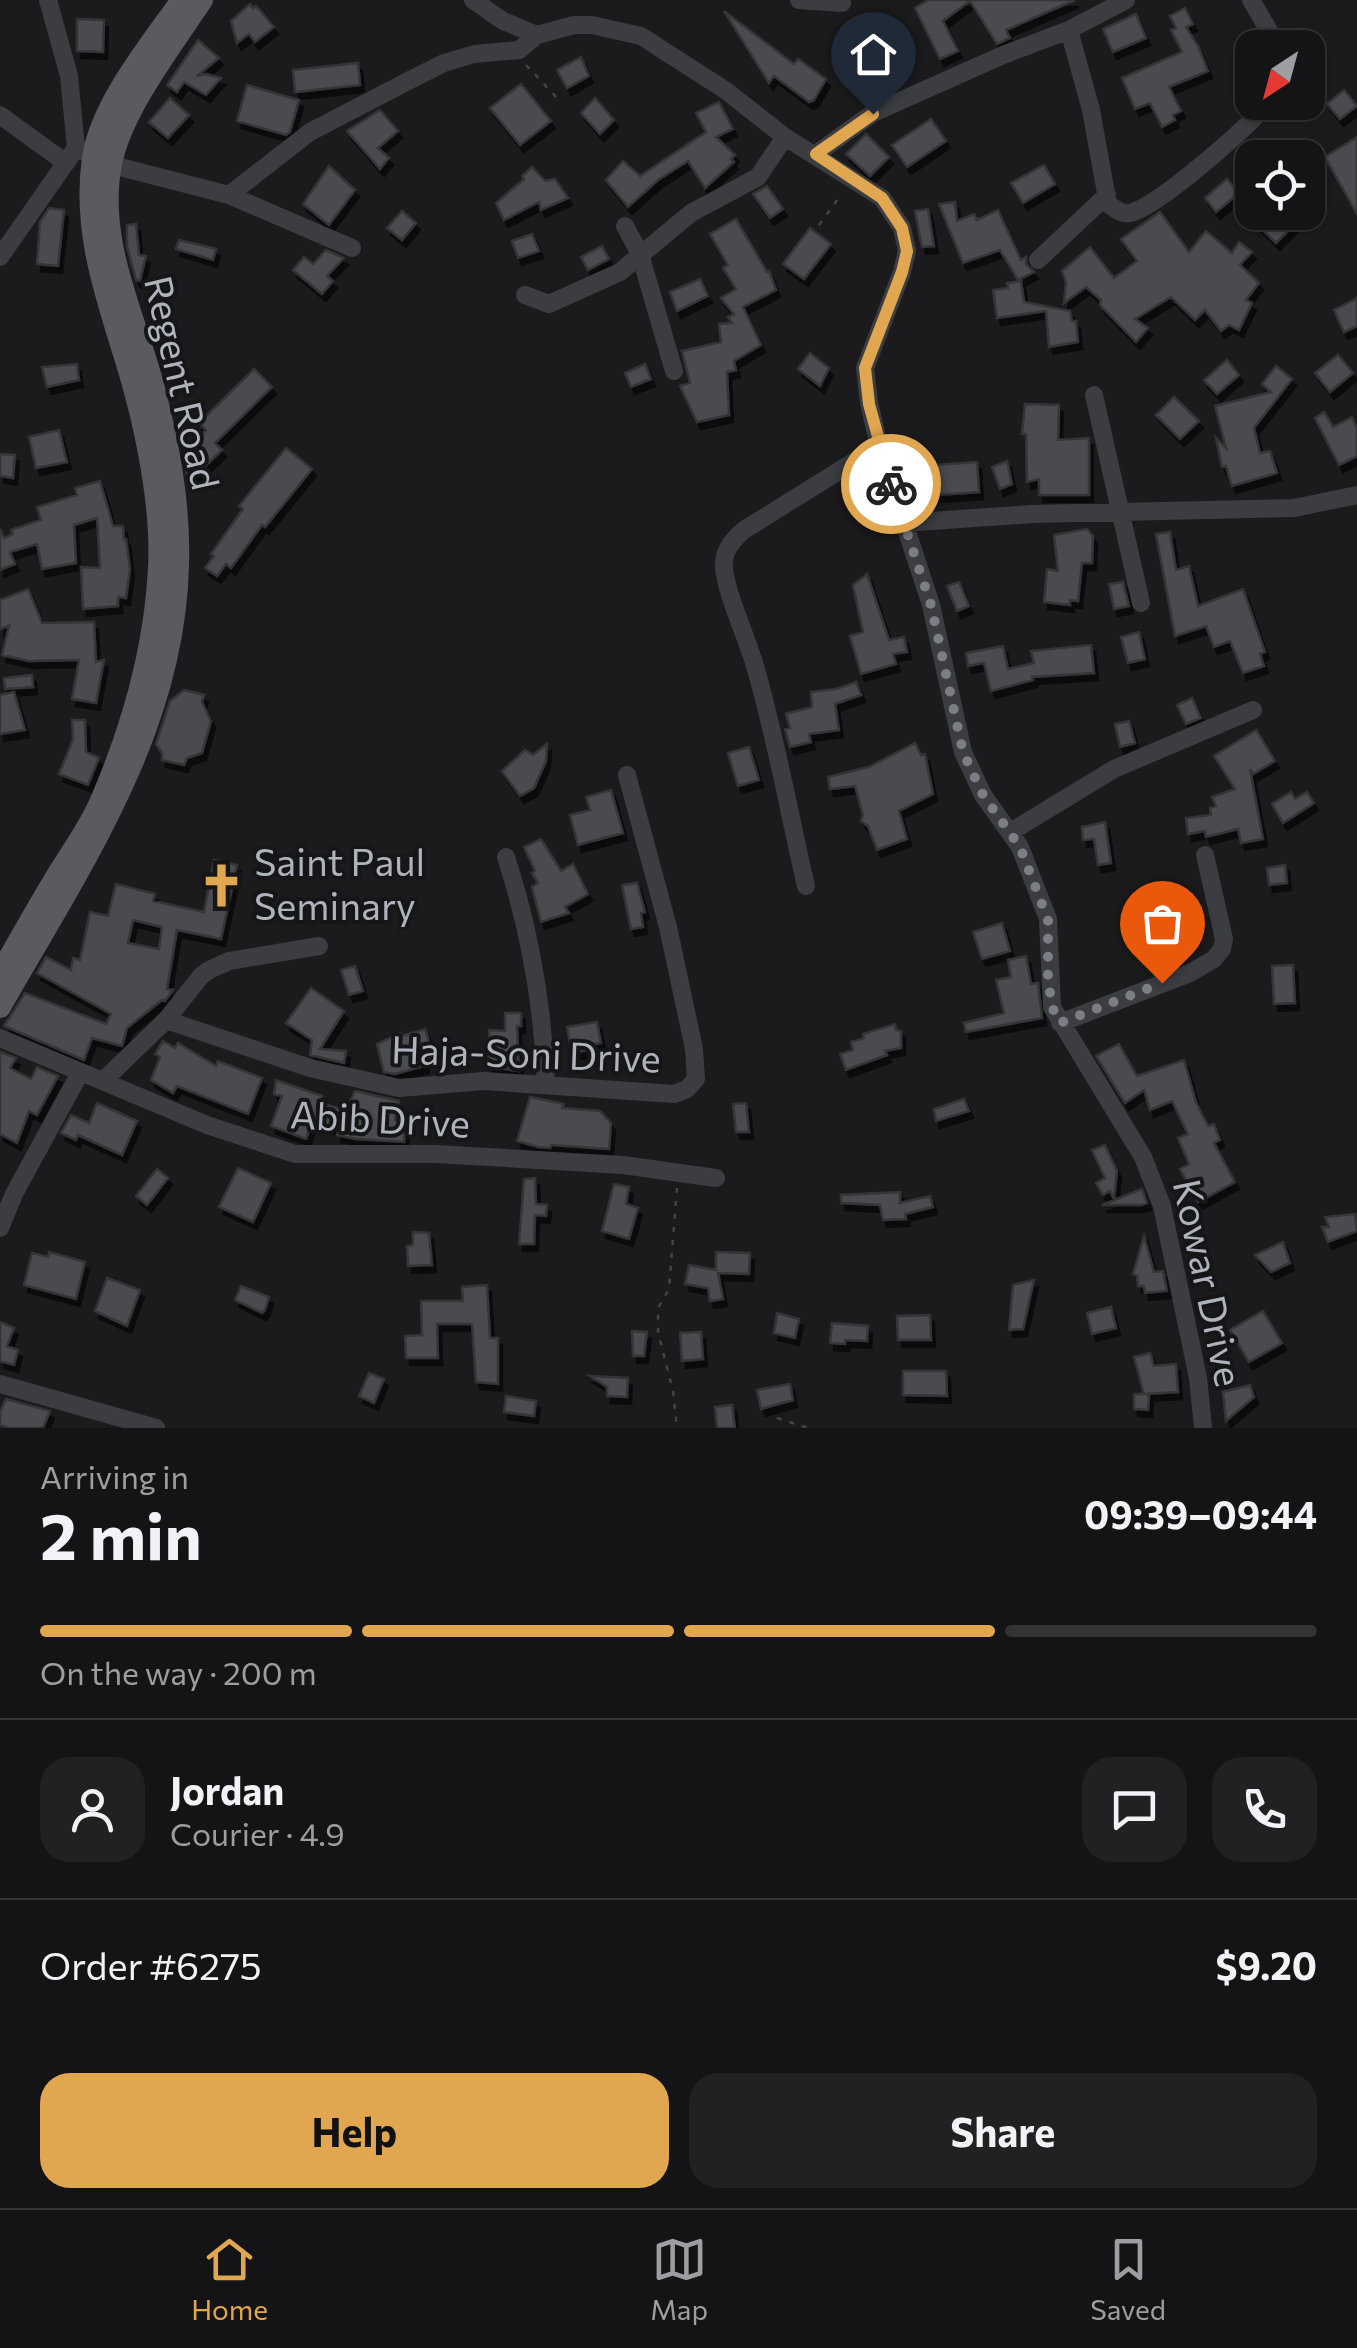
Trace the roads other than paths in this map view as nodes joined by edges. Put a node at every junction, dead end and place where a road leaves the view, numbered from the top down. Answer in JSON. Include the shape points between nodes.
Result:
{"nodes":[{"id":1,"x":48,"y":0,"type":"edge"},
{"id":2,"x":182,"y":0,"type":"edge"},
{"id":3,"x":202,"y":0,"type":"edge"},
{"id":4,"x":473,"y":0,"type":"edge"},
{"id":5,"x":799,"y":0,"type":"edge"},
{"id":6,"x":1126,"y":0,"type":"edge"},
{"id":7,"x":1251,"y":0,"type":"edge"},
{"id":8,"x":842,"y":3,"type":"dead end"},
{"id":9,"x":1070,"y":30,"type":"junction"},
{"id":10,"x":1268,"y":30,"type":"edge"},
{"id":11,"x":538,"y":36,"type":"junction"},
{"id":12,"x":0,"y":115,"type":"edge"},
{"id":13,"x":1253,"y":120,"type":"edge"},
{"id":14,"x":784,"y":136,"type":"junction"},
{"id":15,"x":816,"y":154,"type":"junction"},
{"id":16,"x":86,"y":158,"type":"junction"},
{"id":17,"x":229,"y":195,"type":"junction"},
{"id":18,"x":1107,"y":200,"type":"junction"},
{"id":19,"x":625,"y":226,"type":"dead end"},
{"id":20,"x":352,"y":248,"type":"dead end"},
{"id":21,"x":640,"y":254,"type":"junction"},
{"id":22,"x":0,"y":257,"type":"edge"},
{"id":23,"x":1038,"y":260,"type":"dead end"},
{"id":24,"x":525,"y":296,"type":"dead end"},
{"id":25,"x":674,"y":372,"type":"dead end"},
{"id":26,"x":1094,"y":395,"type":"dead end"},
{"id":27,"x":880,"y":446,"type":"junction"},
{"id":28,"x":1357,"y":495,"type":"edge"},
{"id":29,"x":1123,"y":514,"type":"junction"},
{"id":30,"x":902,"y":523,"type":"junction"},
{"id":31,"x":1141,"y":602,"type":"dead end"},
{"id":32,"x":1254,"y":710,"type":"dead end"},
{"id":33,"x":628,"y":775,"type":"dead end"},
{"id":34,"x":1012,"y":831,"type":"junction"},
{"id":35,"x":1205,"y":856,"type":"dead end"},
{"id":36,"x":506,"y":857,"type":"dead end"},
{"id":37,"x":806,"y":886,"type":"dead end"},
{"id":38,"x":319,"y":946,"type":"dead end"},
{"id":39,"x":0,"y":974,"type":"edge"},
{"id":40,"x":0,"y":1008,"type":"edge"},
{"id":41,"x":166,"y":1020,"type":"junction"},
{"id":42,"x":1060,"y":1023,"type":"junction"},
{"id":43,"x":0,"y":1038,"type":"edge"},
{"id":44,"x":80,"y":1074,"type":"junction"},
{"id":45,"x":102,"y":1082,"type":"junction"},
{"id":46,"x":546,"y":1084,"type":"junction"},
{"id":47,"x":716,"y":1178,"type":"dead end"},
{"id":48,"x":0,"y":1228,"type":"edge"},
{"id":49,"x":0,"y":1384,"type":"edge"},
{"id":50,"x":156,"y":1428,"type":"edge"},
{"id":51,"x":1204,"y":1428,"type":"edge"}],
"edges":[{"from":1,"to":16,"type":"street"},
{"from":2,"to":16,"type":"main road","name":"Regent Road","via":[[137,63]]},
{"from":3,"to":16,"type":"main road","name":"Regent Road","via":[[120,136]]},
{"from":4,"to":11,"type":"street"},
{"from":5,"to":8,"type":"street"},
{"from":6,"to":9,"type":"street"},
{"from":7,"to":10,"type":"street"},
{"from":9,"to":15,"type":"street","via":[[873,114]]},
{"from":9,"to":18,"type":"street"},
{"from":11,"to":14,"type":"street","name":"Kowar Drive","via":[[574,25],[641,36]]},
{"from":11,"to":17,"type":"street","via":[[519,50],[474,54],[428,71],[310,132]]},
{"from":12,"to":16,"type":"street"},
{"from":13,"to":18,"type":"street","via":[[1130,212]]},
{"from":14,"to":15,"type":"street","name":"Kowar Drive"},
{"from":14,"to":21,"type":"street","via":[[758,177],[691,213]]},
{"from":15,"to":27,"type":"street","name":"Kowar Drive","via":[[882,198],[902,228],[907,251],[865,368]]},
{"from":16,"to":17,"type":"street"},
{"from":16,"to":22,"type":"street"},
{"from":16,"to":39,"type":"main road","name":"Regent Road","via":[[101,284],[136,392],[160,565],[144,676],[99,805]]},
{"from":16,"to":40,"type":"main road","name":"Regent Road","via":[[154,388],[174,498],[173,623],[163,680],[114,810]]},
{"from":17,"to":20,"type":"street"},
{"from":18,"to":23,"type":"street"},
{"from":19,"to":21,"type":"street"},
{"from":21,"to":24,"type":"street","via":[[620,272],[549,304]]},
{"from":21,"to":25,"type":"street"},
{"from":26,"to":29,"type":"street"},
{"from":27,"to":30,"type":"street","name":"Kowar Drive"},
{"from":27,"to":37,"type":"street","via":[[744,530],[724,560],[767,707]]},
{"from":28,"to":29,"type":"street","via":[[1294,508]]},
{"from":29,"to":30,"type":"street"},
{"from":29,"to":31,"type":"street"},
{"from":30,"to":34,"type":"street","name":"Kowar Drive","via":[[931,605],[963,752],[983,795]]},
{"from":32,"to":34,"type":"street","via":[[1114,769]]},
{"from":33,"to":46,"type":"street","name":"Haja-Soni Drive","via":[[668,927],[696,1079],[674,1094]]},
{"from":34,"to":42,"type":"street","name":"Kowar Drive","via":[[1048,920],[1048,978]]},
{"from":35,"to":42,"type":"street","via":[[1222,949],[1190,973]]},
{"from":36,"to":46,"type":"street","via":[[536,980]]},
{"from":38,"to":41,"type":"street","via":[[219,965],[201,976]]},
{"from":41,"to":45,"type":"street"},
{"from":41,"to":46,"type":"street","name":"Haja-Soni Drive","via":[[310,1068],[399,1088]]},
{"from":42,"to":51,"type":"street","name":"Kowar Drive","via":[[1143,1157],[1162,1206]]},
{"from":43,"to":44,"type":"street","name":"Abib Drive"},
{"from":44,"to":45,"type":"street","name":"Abib Drive"},
{"from":44,"to":48,"type":"street"},
{"from":45,"to":47,"type":"street","name":"Abib Drive","via":[[295,1154],[436,1154]]},
{"from":49,"to":50,"type":"street"}]}
